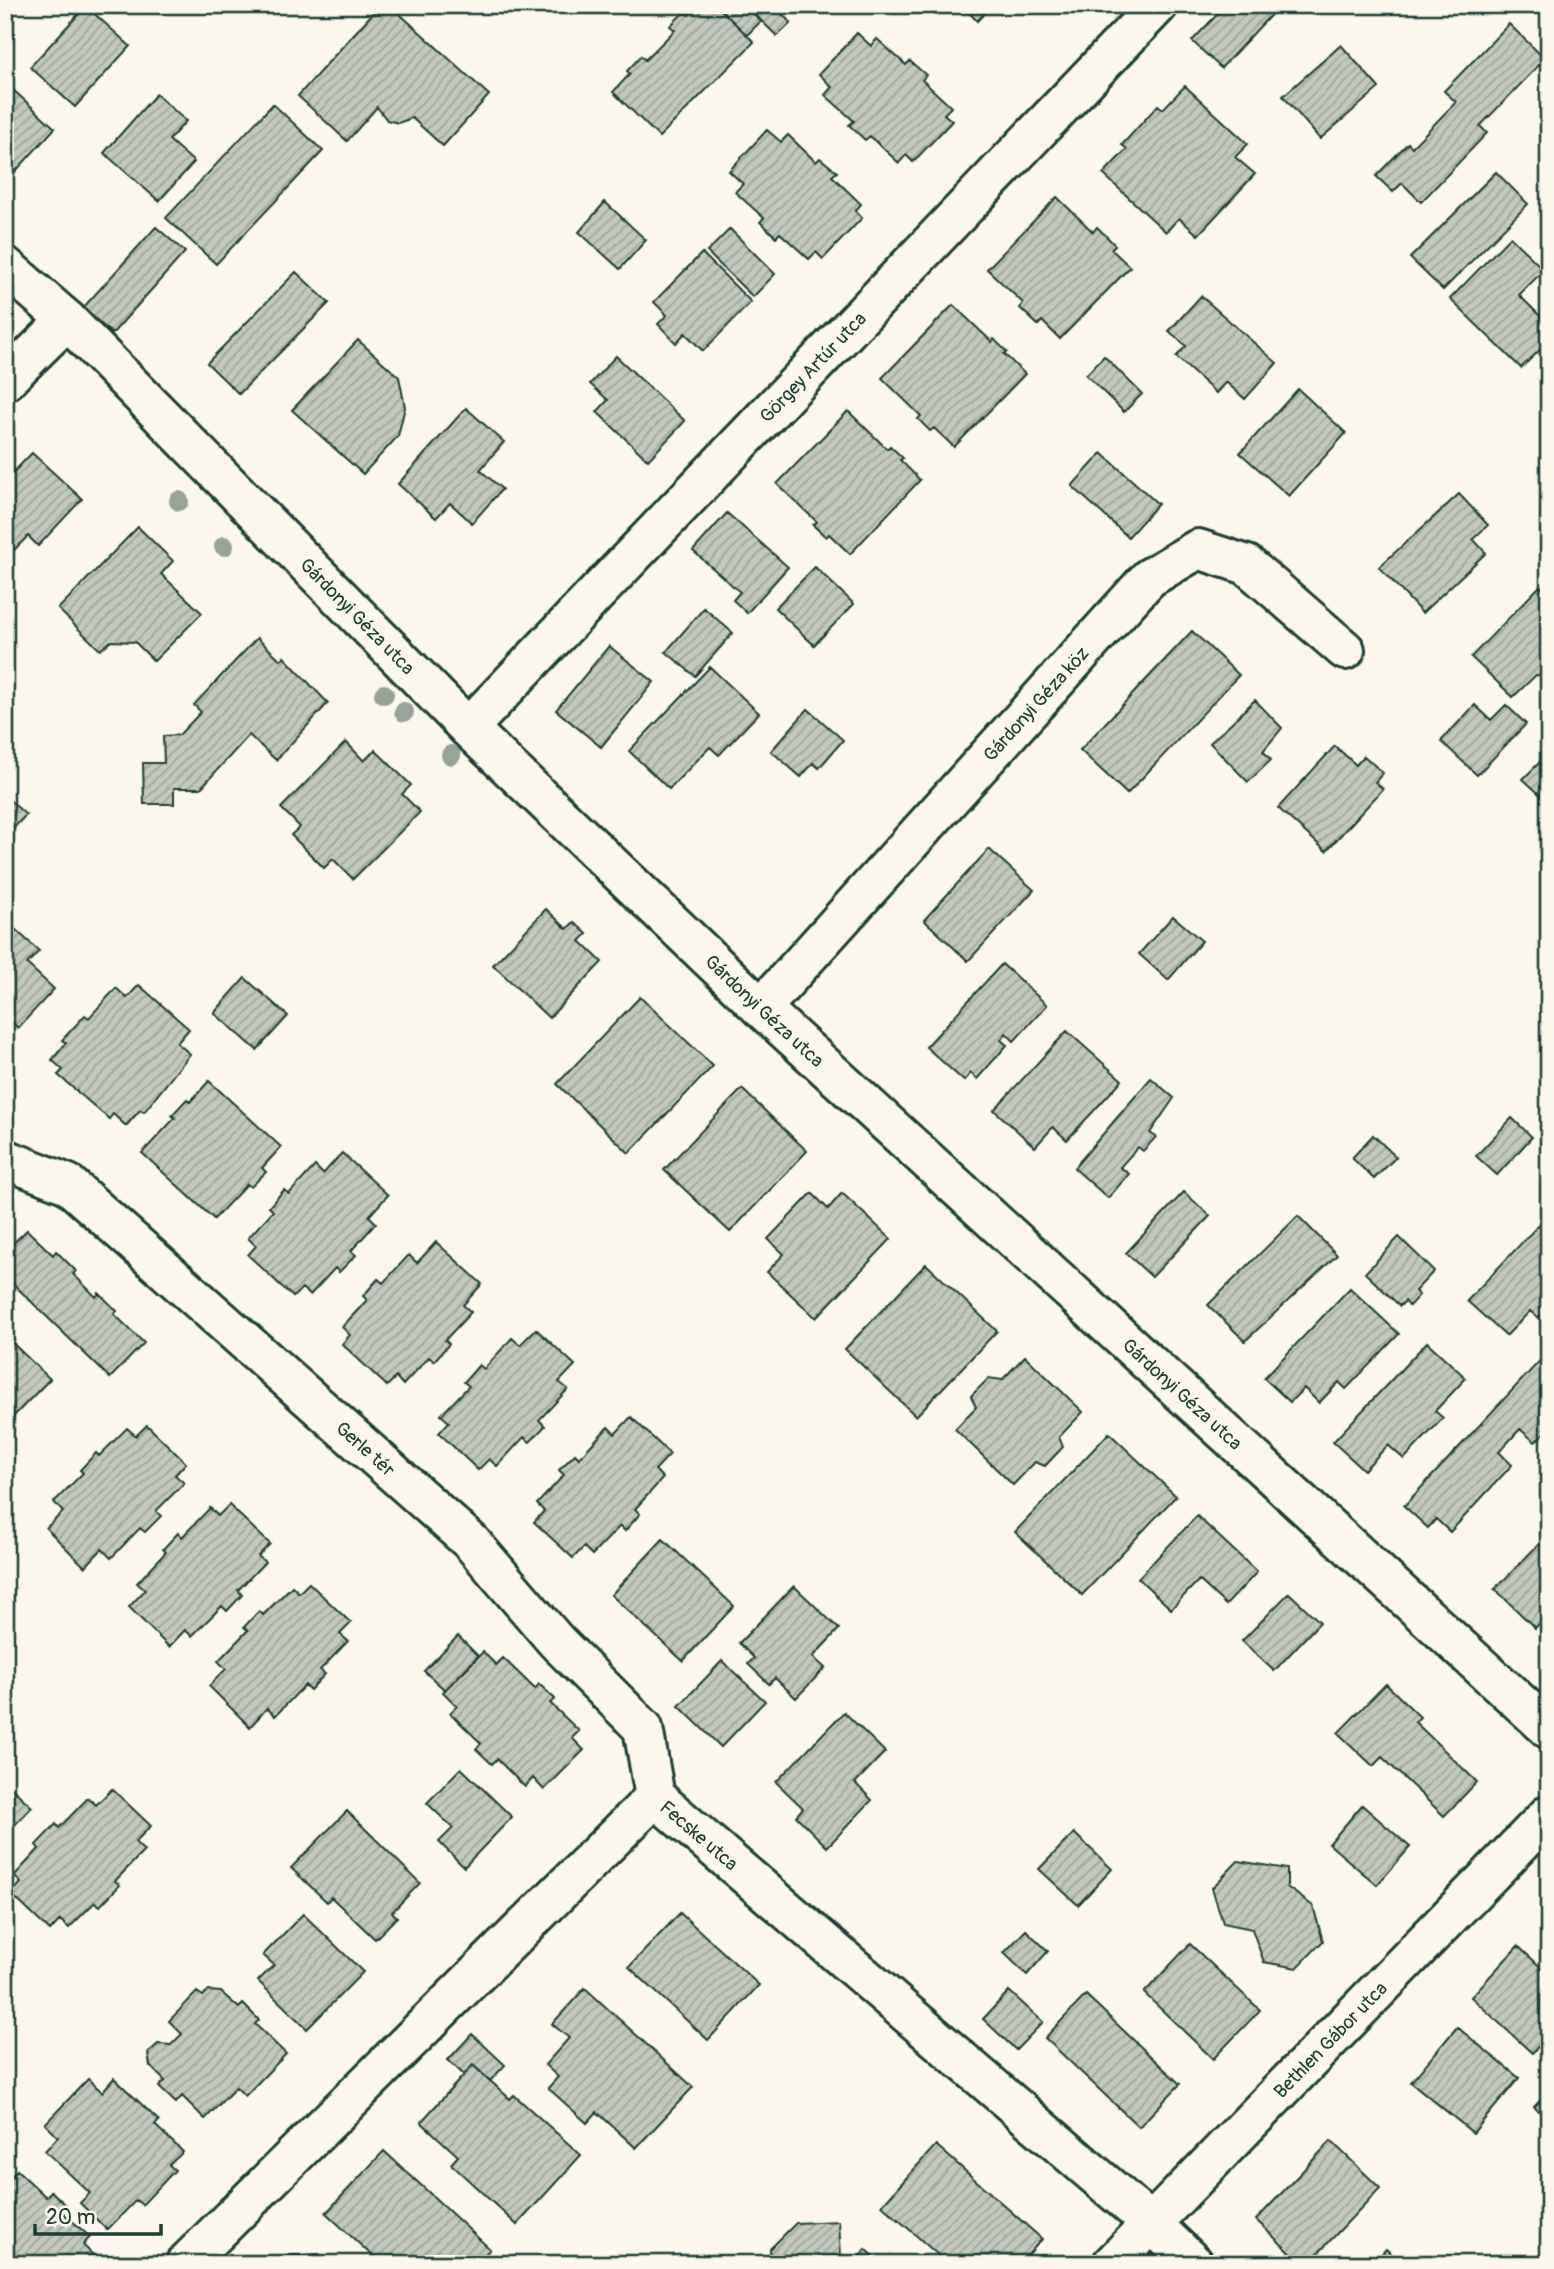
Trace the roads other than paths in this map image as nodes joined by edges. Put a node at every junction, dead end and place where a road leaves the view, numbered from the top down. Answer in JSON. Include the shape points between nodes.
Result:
{"nodes":[{"id":1,"x":1158,"y":5,"type":"edge"},
{"id":2,"x":5,"y":266,"type":"edge"},
{"id":3,"x":67,"y":320,"type":"junction"},
{"id":4,"x":5,"y":381,"type":"edge"},
{"id":5,"x":1345,"y":650,"type":"dead end"},
{"id":6,"x":468,"y":729,"type":"junction"},
{"id":7,"x":761,"y":1008,"type":"junction"},
{"id":8,"x":5,"y":1159,"type":"edge"},
{"id":9,"x":1549,"y":1730,"type":"edge"},
{"id":10,"x":655,"y":1797,"type":"junction"},
{"id":11,"x":1549,"y":1814,"type":"edge"},
{"id":12,"x":1151,"y":2223,"type":"junction"},
{"id":13,"x":185,"y":2264,"type":"edge"},
{"id":14,"x":1112,"y":2264,"type":"edge"},
{"id":15,"x":1194,"y":2264,"type":"edge"}],
"edges":[{"from":1,"to":6,"type":"street","name":"Görgey Artúr utca"},
{"from":2,"to":3,"type":"street","name":"Gárdonyi Géza utca"},
{"from":3,"to":4,"type":"street"},
{"from":3,"to":6,"type":"street","name":"Gárdonyi Géza utca"},
{"from":5,"to":7,"type":"street","name":"Gárdonyi Géza köz","via":[[1247,565],[1198,549],[1149,578]]},
{"from":6,"to":7,"type":"street","name":"Gárdonyi Géza utca"},
{"from":7,"to":9,"type":"street","name":"Gárdonyi Géza utca"},
{"from":8,"to":10,"type":"street","name":"Gerle tér","via":[[68,1184],[471,1542],[556,1641],[643,1728]]},
{"from":10,"to":12,"type":"street","name":"Fecske utca"},
{"from":10,"to":13,"type":"street","name":"Fecske utca"},
{"from":11,"to":12,"type":"street","name":"Bethlen Gábor utca"},
{"from":12,"to":14,"type":"street","name":"Bethlen Gábor utca"},
{"from":12,"to":15,"type":"street","name":"Fecske utca"}]}
